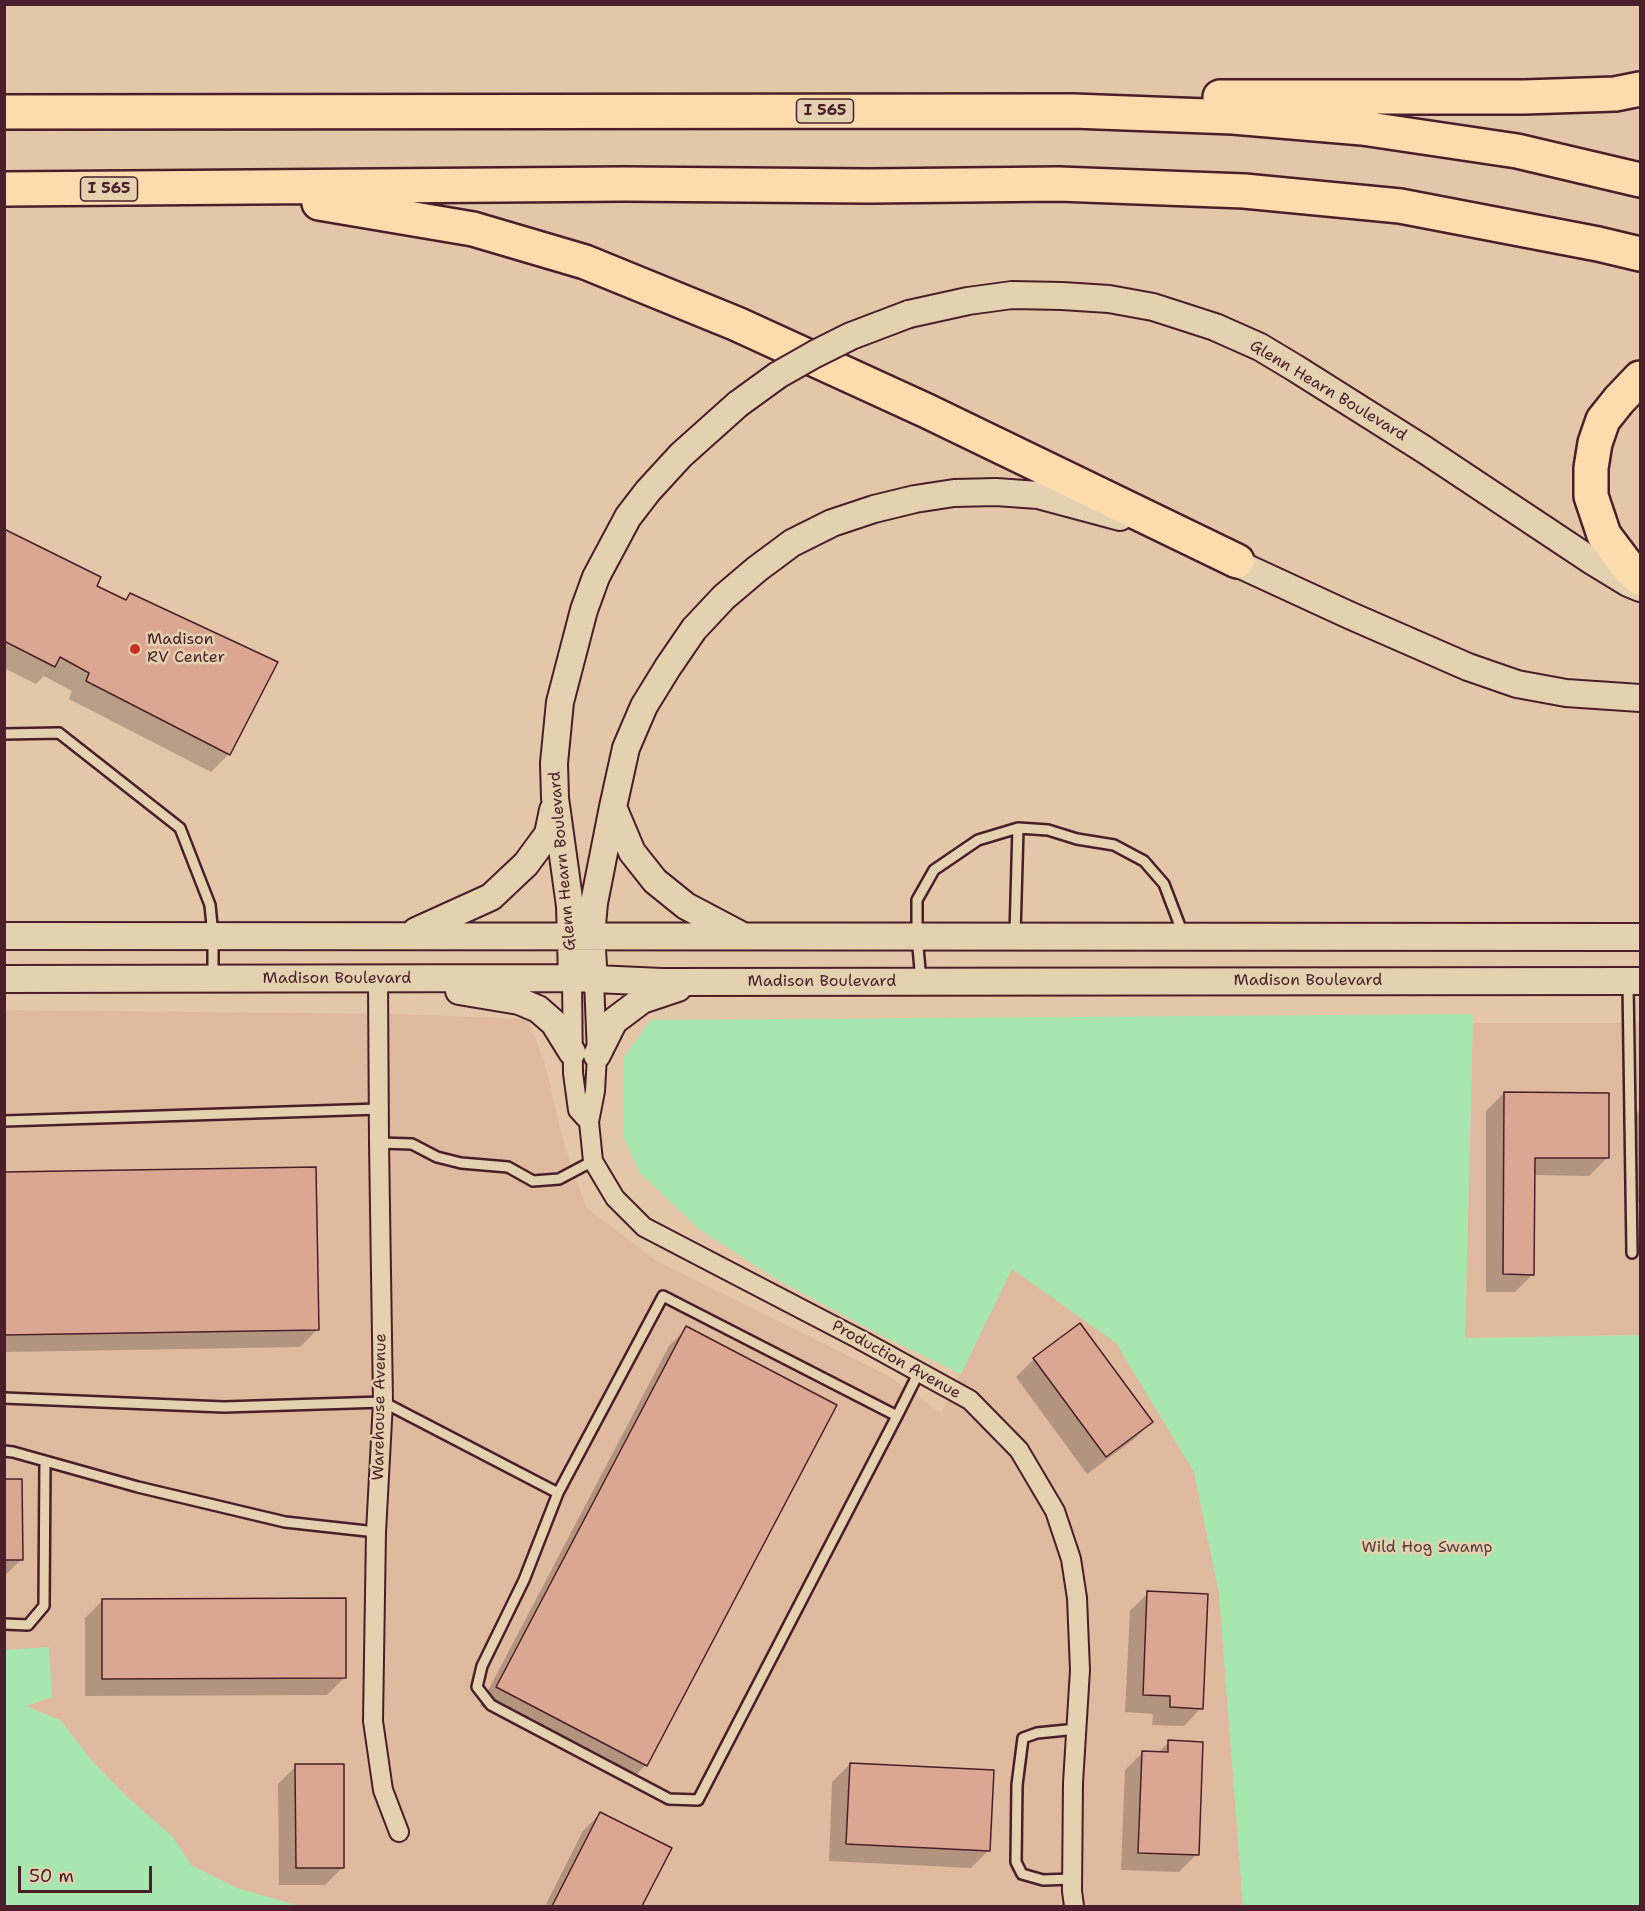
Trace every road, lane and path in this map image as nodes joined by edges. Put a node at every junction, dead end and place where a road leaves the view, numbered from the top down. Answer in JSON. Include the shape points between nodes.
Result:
{"nodes":[{"id":1,"x":1641,"y":89,"type":"edge"},
{"id":2,"x":1073,"y":111,"type":"junction"},
{"id":3,"x":4,"y":112,"type":"edge"},
{"id":4,"x":1641,"y":180,"type":"edge"},
{"id":5,"x":4,"y":189,"type":"edge"},
{"id":6,"x":213,"y":189,"type":"junction"},
{"id":7,"x":1641,"y":254,"type":"edge"},
{"id":8,"x":1641,"y":378,"type":"edge"},
{"id":9,"x":1237,"y":561,"type":"junction"},
{"id":10,"x":1641,"y":578,"type":"edge"},
{"id":11,"x":1641,"y":588,"type":"edge"},
{"id":12,"x":1641,"y":698,"type":"edge"},
{"id":13,"x":4,"y":734,"type":"edge"},
{"id":14,"x":555,"y":798,"type":"junction"},
{"id":15,"x":613,"y":807,"type":"junction"},
{"id":16,"x":1018,"y":828,"type":"junction"},
{"id":17,"x":4,"y":936,"type":"edge"},
{"id":18,"x":213,"y":936,"type":"junction"},
{"id":19,"x":404,"y":936,"type":"junction"},
{"id":20,"x":581,"y":936,"type":"junction"},
{"id":21,"x":742,"y":936,"type":"junction"},
{"id":22,"x":917,"y":936,"type":"junction"},
{"id":23,"x":1015,"y":936,"type":"junction"},
{"id":24,"x":1184,"y":937,"type":"junction"},
{"id":25,"x":1641,"y":937,"type":"edge"},
{"id":26,"x":4,"y":979,"type":"edge"},
{"id":27,"x":213,"y":979,"type":"junction"},
{"id":28,"x":378,"y":979,"type":"junction"},
{"id":29,"x":583,"y":979,"type":"junction"},
{"id":30,"x":1634,"y":981,"type":"edge"},
{"id":31,"x":698,"y":982,"type":"junction"},
{"id":32,"x":921,"y":982,"type":"junction"},
{"id":33,"x":585,"y":1054,"type":"junction"},
{"id":34,"x":379,"y":1109,"type":"junction"},
{"id":35,"x":4,"y":1121,"type":"edge"},
{"id":36,"x":589,"y":1122,"type":"junction"},
{"id":37,"x":379,"y":1143,"type":"junction"},
{"id":38,"x":593,"y":1161,"type":"junction"},
{"id":39,"x":1632,"y":1252,"type":"dead end"},
{"id":40,"x":919,"y":1372,"type":"junction"},
{"id":41,"x":4,"y":1398,"type":"edge"},
{"id":42,"x":383,"y":1402,"type":"junction"},
{"id":43,"x":897,"y":1416,"type":"junction"},
{"id":44,"x":4,"y":1451,"type":"edge"},
{"id":45,"x":45,"y":1461,"type":"junction"},
{"id":46,"x":558,"y":1493,"type":"junction"},
{"id":47,"x":376,"y":1532,"type":"junction"},
{"id":48,"x":4,"y":1624,"type":"edge"},
{"id":49,"x":1077,"y":1729,"type":"junction"},
{"id":50,"x":399,"y":1832,"type":"dead end"},
{"id":51,"x":1072,"y":1879,"type":"junction"},
{"id":52,"x":1074,"y":1906,"type":"edge"}],
"edges":[{"from":1,"to":2,"type":"highway","via":[[1615,94],[1524,97],[1112,96]]},
{"from":2,"to":3,"type":"highway","number":"I 565"},
{"from":2,"to":4,"type":"highway","number":"I 565","via":[[1233,117],[1362,128],[1517,151]]},
{"from":5,"to":6,"type":"highway","number":"I 565"},
{"from":6,"to":7,"type":"highway","number":"I 565","via":[[1059,184],[1244,190],[1400,206]]},
{"from":6,"to":9,"type":"highway","via":[[472,229],[585,262],[737,324],[916,406]]},
{"from":8,"to":10,"type":"highway","via":[[1603,420],[1595,443],[1591,496],[1604,534]]},
{"from":9,"to":12,"type":"main road","name":"Glenn Hearn Boulevard","via":[[1477,671],[1517,684],[1566,693]]},
{"from":9,"to":15,"type":"main road","name":"Glenn Hearn Boulevard","via":[[1130,520],[1038,495],[954,493],[874,509],[832,523],[792,543],[757,569],[694,629],[645,706],[626,748]]},
{"from":11,"to":14,"type":"main road","name":"Glenn Hearn Boulevard","bridge":true,"via":[[1592,561],[1295,368],[1215,327],[1153,307],[1109,299],[1012,295],[938,306],[850,336],[778,375],[738,404],[648,491],[612,545],[584,610],[560,702]]},
{"from":13,"to":18,"type":"lane","via":[[59,733],[180,828],[210,905]]},
{"from":14,"to":19,"type":"main road","via":[[548,834],[526,864],[491,897]]},
{"from":14,"to":20,"type":"main road","name":"Glenn Hearn Boulevard","via":[[570,906]]},
{"from":15,"to":20,"type":"main road","name":"Glenn Hearn Boulevard","via":[[594,903]]},
{"from":15,"to":21,"type":"main road","via":[[632,852],[655,881],[686,906]]},
{"from":16,"to":22,"type":"lane","via":[[978,840],[934,870],[917,900]]},
{"from":16,"to":23,"type":"lane"},
{"from":16,"to":24,"type":"lane","via":[[1114,844],[1144,861],[1164,884]]},
{"from":17,"to":18,"type":"main road"},
{"from":18,"to":19,"type":"main road"},
{"from":18,"to":27,"type":"lane"},
{"from":19,"to":20,"type":"main road"},
{"from":20,"to":21,"type":"main road"},
{"from":20,"to":29,"type":"main road","name":"Glenn Hearn Boulevard"},
{"from":21,"to":22,"type":"main road"},
{"from":22,"to":23,"type":"main road"},
{"from":22,"to":32,"type":"lane"},
{"from":23,"to":24,"type":"main road"},
{"from":24,"to":25,"type":"main road"},
{"from":26,"to":27,"type":"main road","name":"Madison Boulevard"},
{"from":27,"to":28,"type":"main road","name":"Madison Boulevard"},
{"from":28,"to":29,"type":"main road","name":"Madison Boulevard"},
{"from":28,"to":33,"type":"main road","via":[[519,1000],[538,1009]]},
{"from":28,"to":34,"type":"street","name":"Warehouse Avenue"},
{"from":29,"to":31,"type":"main road","name":"Madison Boulevard"},
{"from":29,"to":33,"type":"street","name":"Production Avenue"},
{"from":29,"to":33,"type":"street","name":"Production Avenue"},
{"from":30,"to":32,"type":"main road","name":"Madison Boulevard"},
{"from":30,"to":39,"type":"lane"},
{"from":31,"to":32,"type":"main road","name":"Madison Boulevard"},
{"from":31,"to":33,"type":"main road","via":[[642,1000],[614,1021]]},
{"from":33,"to":36,"type":"street","name":"Production Avenue","via":[[596,1091]]},
{"from":33,"to":36,"type":"street","name":"Production Avenue","via":[[573,1073],[579,1110]]},
{"from":34,"to":35,"type":"lane"},
{"from":34,"to":37,"type":"street","name":"Warehouse Avenue"},
{"from":36,"to":38,"type":"street","name":"Production Avenue"},
{"from":37,"to":38,"type":"lane","via":[[412,1144],[437,1157],[461,1163],[508,1167],[533,1181],[559,1179]]},
{"from":37,"to":42,"type":"street","name":"Warehouse Avenue"},
{"from":38,"to":40,"type":"street","name":"Production Avenue","via":[[615,1198],[644,1227]]},
{"from":40,"to":43,"type":"lane"},
{"from":40,"to":49,"type":"street","name":"Production Avenue","via":[[970,1400],[1019,1450],[1055,1511],[1071,1559],[1077,1598]]},
{"from":41,"to":42,"type":"lane","via":[[224,1407]]},
{"from":42,"to":46,"type":"lane"},
{"from":42,"to":47,"type":"street","name":"Warehouse Avenue"},
{"from":43,"to":46,"type":"lane","via":[[663,1296]]},
{"from":43,"to":46,"type":"lane","via":[[698,1800],[669,1798],[491,1705],[477,1687],[482,1666],[524,1580]]},
{"from":44,"to":45,"type":"lane"},
{"from":45,"to":47,"type":"lane","via":[[285,1522]]},
{"from":45,"to":48,"type":"lane","via":[[44,1606],[28,1625]]},
{"from":47,"to":50,"type":"street","name":"Warehouse Avenue","via":[[373,1720],[383,1790]]},
{"from":49,"to":51,"type":"street","name":"Production Avenue"},
{"from":49,"to":51,"type":"lane","via":[[1023,1738],[1017,1785],[1016,1862],[1022,1874],[1043,1880]]},
{"from":51,"to":52,"type":"street","name":"Production Avenue"}]}
